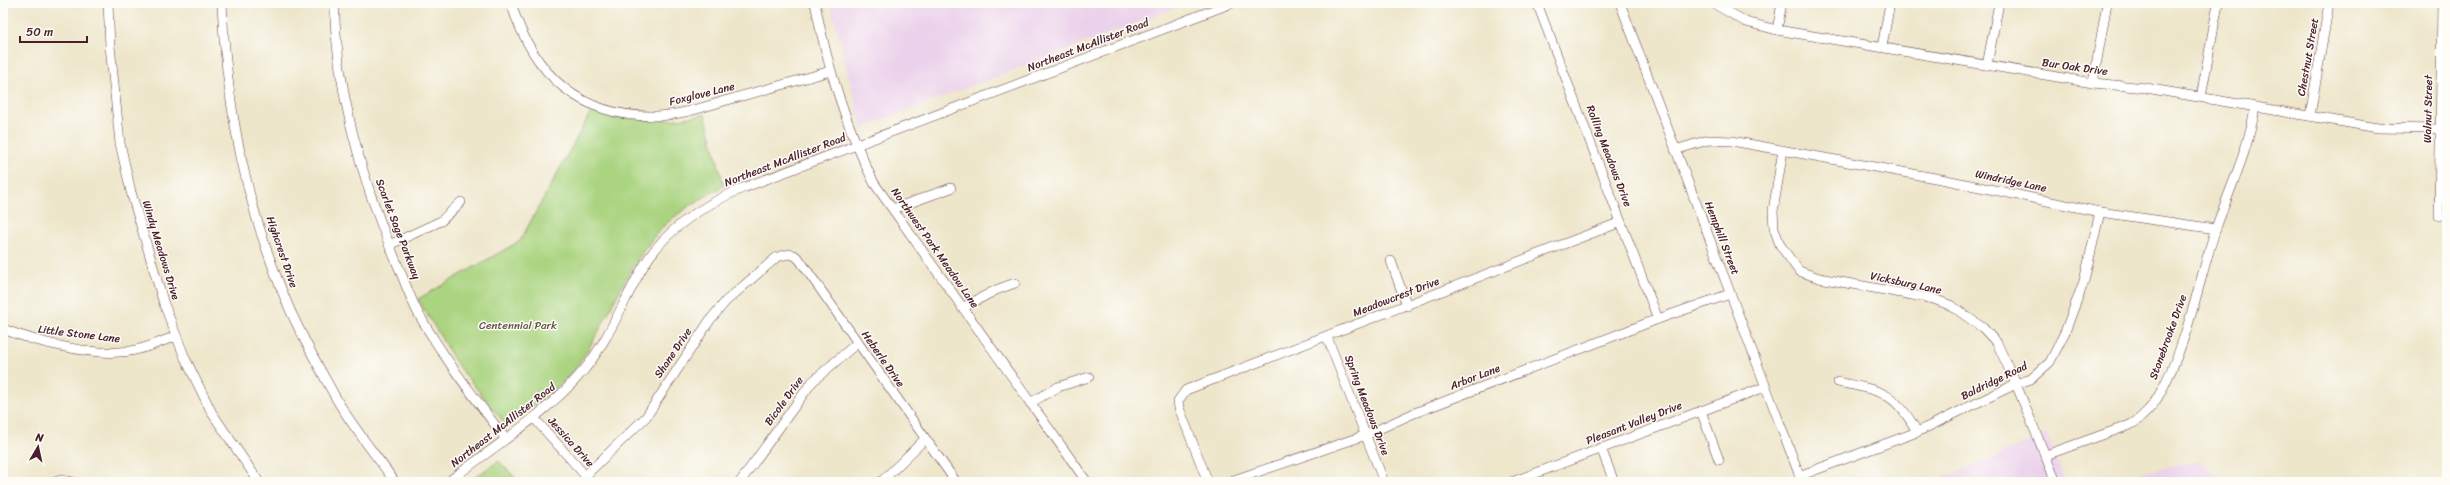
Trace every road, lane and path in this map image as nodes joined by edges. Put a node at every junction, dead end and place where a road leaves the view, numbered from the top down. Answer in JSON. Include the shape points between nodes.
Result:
{"nodes":[{"id":1,"x":108,"y":3,"type":"edge"},
{"id":2,"x":222,"y":3,"type":"edge"},
{"id":3,"x":334,"y":3,"type":"edge"},
{"id":4,"x":511,"y":3,"type":"edge"},
{"id":5,"x":815,"y":3,"type":"edge"},
{"id":6,"x":1232,"y":3,"type":"edge"},
{"id":7,"x":1537,"y":3,"type":"edge"},
{"id":8,"x":1620,"y":3,"type":"edge"},
{"id":9,"x":1713,"y":3,"type":"edge"},
{"id":10,"x":1782,"y":3,"type":"edge"},
{"id":11,"x":1890,"y":3,"type":"edge"},
{"id":12,"x":1999,"y":3,"type":"edge"},
{"id":13,"x":2107,"y":3,"type":"edge"},
{"id":14,"x":2218,"y":3,"type":"edge"},
{"id":15,"x":2329,"y":3,"type":"edge"},
{"id":16,"x":2442,"y":3,"type":"edge"},
{"id":17,"x":1777,"y":30,"type":"junction"},
{"id":18,"x":1882,"y":47,"type":"junction"},
{"id":19,"x":1987,"y":65,"type":"junction"},
{"id":20,"x":830,"y":71,"type":"junction"},
{"id":21,"x":2093,"y":83,"type":"junction"},
{"id":22,"x":2201,"y":97,"type":"junction"},
{"id":23,"x":2255,"y":106,"type":"junction"},
{"id":24,"x":2310,"y":116,"type":"junction"},
{"id":25,"x":2440,"y":129,"type":"junction"},
{"id":26,"x":856,"y":146,"type":"junction"},
{"id":27,"x":1675,"y":150,"type":"junction"},
{"id":28,"x":1784,"y":150,"type":"junction"},
{"id":29,"x":951,"y":188,"type":"dead end"},
{"id":30,"x":461,"y":202,"type":"dead end"},
{"id":31,"x":893,"y":209,"type":"junction"},
{"id":32,"x":2100,"y":212,"type":"junction"},
{"id":33,"x":2439,"y":216,"type":"dead end"},
{"id":34,"x":1621,"y":222,"type":"junction"},
{"id":35,"x":2216,"y":229,"type":"junction"},
{"id":36,"x":390,"y":245,"type":"junction"},
{"id":37,"x":789,"y":254,"type":"joint"},
{"id":38,"x":1391,"y":261,"type":"dead end"},
{"id":39,"x":1015,"y":283,"type":"dead end"},
{"id":40,"x":1730,"y":294,"type":"junction"},
{"id":41,"x":1407,"y":306,"type":"junction"},
{"id":42,"x":962,"y":308,"type":"junction"},
{"id":43,"x":1658,"y":318,"type":"junction"},
{"id":44,"x":3,"y":329,"type":"edge"},
{"id":45,"x":176,"y":336,"type":"junction"},
{"id":46,"x":1327,"y":337,"type":"junction"},
{"id":47,"x":857,"y":344,"type":"junction"},
{"id":48,"x":1089,"y":377,"type":"dead end"},
{"id":49,"x":1838,"y":382,"type":"dead end"},
{"id":50,"x":2016,"y":384,"type":"junction"},
{"id":51,"x":1765,"y":387,"type":"junction"},
{"id":52,"x":1030,"y":403,"type":"junction"},
{"id":53,"x":1701,"y":411,"type":"junction"},
{"id":54,"x":534,"y":418,"type":"junction"},
{"id":55,"x":1917,"y":432,"type":"junction"},
{"id":56,"x":1366,"y":435,"type":"junction"},
{"id":57,"x":504,"y":438,"type":"junction"},
{"id":58,"x":925,"y":439,"type":"junction"},
{"id":59,"x":1601,"y":448,"type":"junction"},
{"id":60,"x":2046,"y":455,"type":"junction"},
{"id":61,"x":1719,"y":460,"type":"dead end"},
{"id":62,"x":588,"y":479,"type":"edge"},
{"id":63,"x":1800,"y":479,"type":"edge"},
{"id":64,"x":55,"y":482,"type":"edge"},
{"id":65,"x":73,"y":482,"type":"edge"},
{"id":66,"x":259,"y":482,"type":"edge"},
{"id":67,"x":395,"y":482,"type":"edge"},
{"id":68,"x":448,"y":482,"type":"edge"},
{"id":69,"x":740,"y":482,"type":"edge"},
{"id":70,"x":881,"y":482,"type":"edge"},
{"id":71,"x":956,"y":482,"type":"edge"},
{"id":72,"x":1087,"y":482,"type":"edge"},
{"id":73,"x":1208,"y":482,"type":"edge"},
{"id":74,"x":1228,"y":482,"type":"edge"},
{"id":75,"x":1384,"y":482,"type":"edge"},
{"id":76,"x":1512,"y":482,"type":"edge"},
{"id":77,"x":1614,"y":482,"type":"edge"},
{"id":78,"x":2056,"y":482,"type":"edge"}],
"edges":[{"from":1,"to":45,"type":"street","name":"Windy Meadows Drive","via":[[120,142],[131,192]]},
{"from":2,"to":67,"type":"street","name":"Highcrest Drive","via":[[223,42],[236,134],[260,226],[287,304],[338,401]]},
{"from":3,"to":36,"type":"street","name":"Scarlet Sage Parkway","via":[[336,41],[347,111],[366,181]]},
{"from":4,"to":20,"type":"street","name":"Foxglove Lane","via":[[518,26],[531,52],[547,73],[569,92],[597,106],[629,115],[657,116],[686,112]]},
{"from":5,"to":20,"type":"street","name":"Northwest Park Meadow Lane"},
{"from":6,"to":26,"type":"street","name":"Northeast McAllister Road"},
{"from":7,"to":34,"type":"street","name":"Rolling Meadows Drive"},
{"from":8,"to":27,"type":"street","name":"Hemphill Street"},
{"from":9,"to":17,"type":"street","name":"Bur Oak Drive","via":[[1746,22]]},
{"from":10,"to":17,"type":"street"},
{"from":11,"to":18,"type":"street"},
{"from":12,"to":19,"type":"street"},
{"from":13,"to":21,"type":"street"},
{"from":14,"to":22,"type":"street"},
{"from":15,"to":24,"type":"street","name":"Chestnut Street"},
{"from":16,"to":25,"type":"street","name":"Walnut Street"},
{"from":17,"to":18,"type":"street","name":"Bur Oak Drive"},
{"from":18,"to":19,"type":"street","name":"Bur Oak Drive"},
{"from":19,"to":21,"type":"street","name":"Bur Oak Drive"},
{"from":20,"to":26,"type":"street","name":"Northwest Park Meadow Lane"},
{"from":21,"to":22,"type":"street","name":"Bur Oak Drive"},
{"from":22,"to":23,"type":"street","name":"Bur Oak Drive"},
{"from":23,"to":24,"type":"street","name":"Bur Oak Drive"},
{"from":23,"to":35,"type":"street","via":[[2251,131]]},
{"from":24,"to":25,"type":"street","name":"Bur Oak Drive","via":[[2378,128]]},
{"from":25,"to":33,"type":"street","name":"Walnut Street"},
{"from":26,"to":31,"type":"street","name":"Northwest Park Meadow Lane","via":[[874,183]]},
{"from":26,"to":54,"type":"street","name":"Northeast McAllister Road","via":[[719,198],[676,228],[643,266],[605,337],[585,368],[566,391]]},
{"from":27,"to":28,"type":"street","name":"Windridge Lane","via":[[1708,140],[1732,141]]},
{"from":27,"to":40,"type":"street","name":"Hemphill Street"},
{"from":28,"to":32,"type":"street","name":"Windridge Lane"},
{"from":28,"to":50,"type":"street","name":"Vicksburg Lane","via":[[1773,211],[1774,228],[1780,244],[1799,271],[1819,278],[1934,299],[1952,306],[1983,328],[1997,343]]},
{"from":29,"to":31,"type":"street"},
{"from":30,"to":36,"type":"street","via":[[441,221]]},
{"from":31,"to":42,"type":"street","name":"Northwest Park Meadow Lane"},
{"from":32,"to":35,"type":"street","name":"Windridge Lane"},
{"from":32,"to":50,"type":"street","name":"Baldridge Road","via":[[2084,281],[2065,332],[2050,362],[2031,379]]},
{"from":34,"to":41,"type":"street","name":"Meadowcrest Drive"},
{"from":34,"to":43,"type":"street","name":"Rolling Meadows Drive"},
{"from":35,"to":60,"type":"street","name":"Stonebrooke Drive","via":[[2184,336],[2159,396],[2140,420]]},
{"from":36,"to":57,"type":"street","name":"Scarlet Sage Parkway","via":[[416,310],[450,366]]},
{"from":37,"to":47,"type":"street","name":"Heberle Drive","via":[[799,259]]},
{"from":37,"to":62,"type":"street","name":"Shane Drive","via":[[777,256],[723,305],[646,417]]},
{"from":38,"to":41,"type":"street"},
{"from":39,"to":42,"type":"street"},
{"from":40,"to":43,"type":"street","name":"Arbor Lane"},
{"from":40,"to":51,"type":"street","name":"Hemphill Street"},
{"from":41,"to":46,"type":"street","name":"Meadowcrest Drive"},
{"from":42,"to":52,"type":"street","name":"Northwest Park Meadow Lane"},
{"from":43,"to":56,"type":"street","name":"Arbor Lane","via":[[1412,414]]},
{"from":44,"to":45,"type":"street","name":"Little Stone Lane","via":[[33,340],[119,352],[145,348]]},
{"from":45,"to":66,"type":"street","name":"Windy Meadows Drive","via":[[212,413]]},
{"from":46,"to":56,"type":"street","name":"Spring Meadows Drive"},
{"from":46,"to":73,"type":"street","name":"Meadowcrest Drive","via":[[1186,390],[1182,394],[1178,401],[1179,408]]},
{"from":47,"to":58,"type":"street","name":"Heberle Drive"},
{"from":47,"to":69,"type":"street","name":"Bicole Drive","via":[[805,391]]},
{"from":48,"to":52,"type":"street","via":[[1058,387]]},
{"from":49,"to":55,"type":"street","via":[[1882,392],[1895,400],[1906,412]]},
{"from":50,"to":55,"type":"street","name":"Baldridge Road"},
{"from":50,"to":60,"type":"street","name":"Vicksburg Lane"},
{"from":51,"to":53,"type":"street","name":"Pleasant Valley Drive"},
{"from":51,"to":63,"type":"street","name":"Hemphill Street"},
{"from":52,"to":72,"type":"street","name":"Northwest Park Meadow Lane"},
{"from":53,"to":59,"type":"street","name":"Pleasant Valley Drive"},
{"from":53,"to":61,"type":"street"},
{"from":54,"to":57,"type":"street","name":"Northeast McAllister Road"},
{"from":54,"to":62,"type":"street","name":"Jessica Drive"},
{"from":55,"to":63,"type":"street","name":"Baldridge Road"},
{"from":56,"to":74,"type":"street","name":"Arbor Lane"},
{"from":56,"to":75,"type":"street","name":"Spring Meadows Drive"},
{"from":57,"to":68,"type":"street","name":"Northeast McAllister Road"},
{"from":58,"to":70,"type":"street"},
{"from":58,"to":71,"type":"street","name":"Heberle Drive"},
{"from":59,"to":76,"type":"street","name":"Pleasant Valley Drive"},
{"from":59,"to":77,"type":"street"},
{"from":60,"to":78,"type":"street","name":"Vicksburg Lane"},
{"from":64,"to":65,"type":"street"}]}
